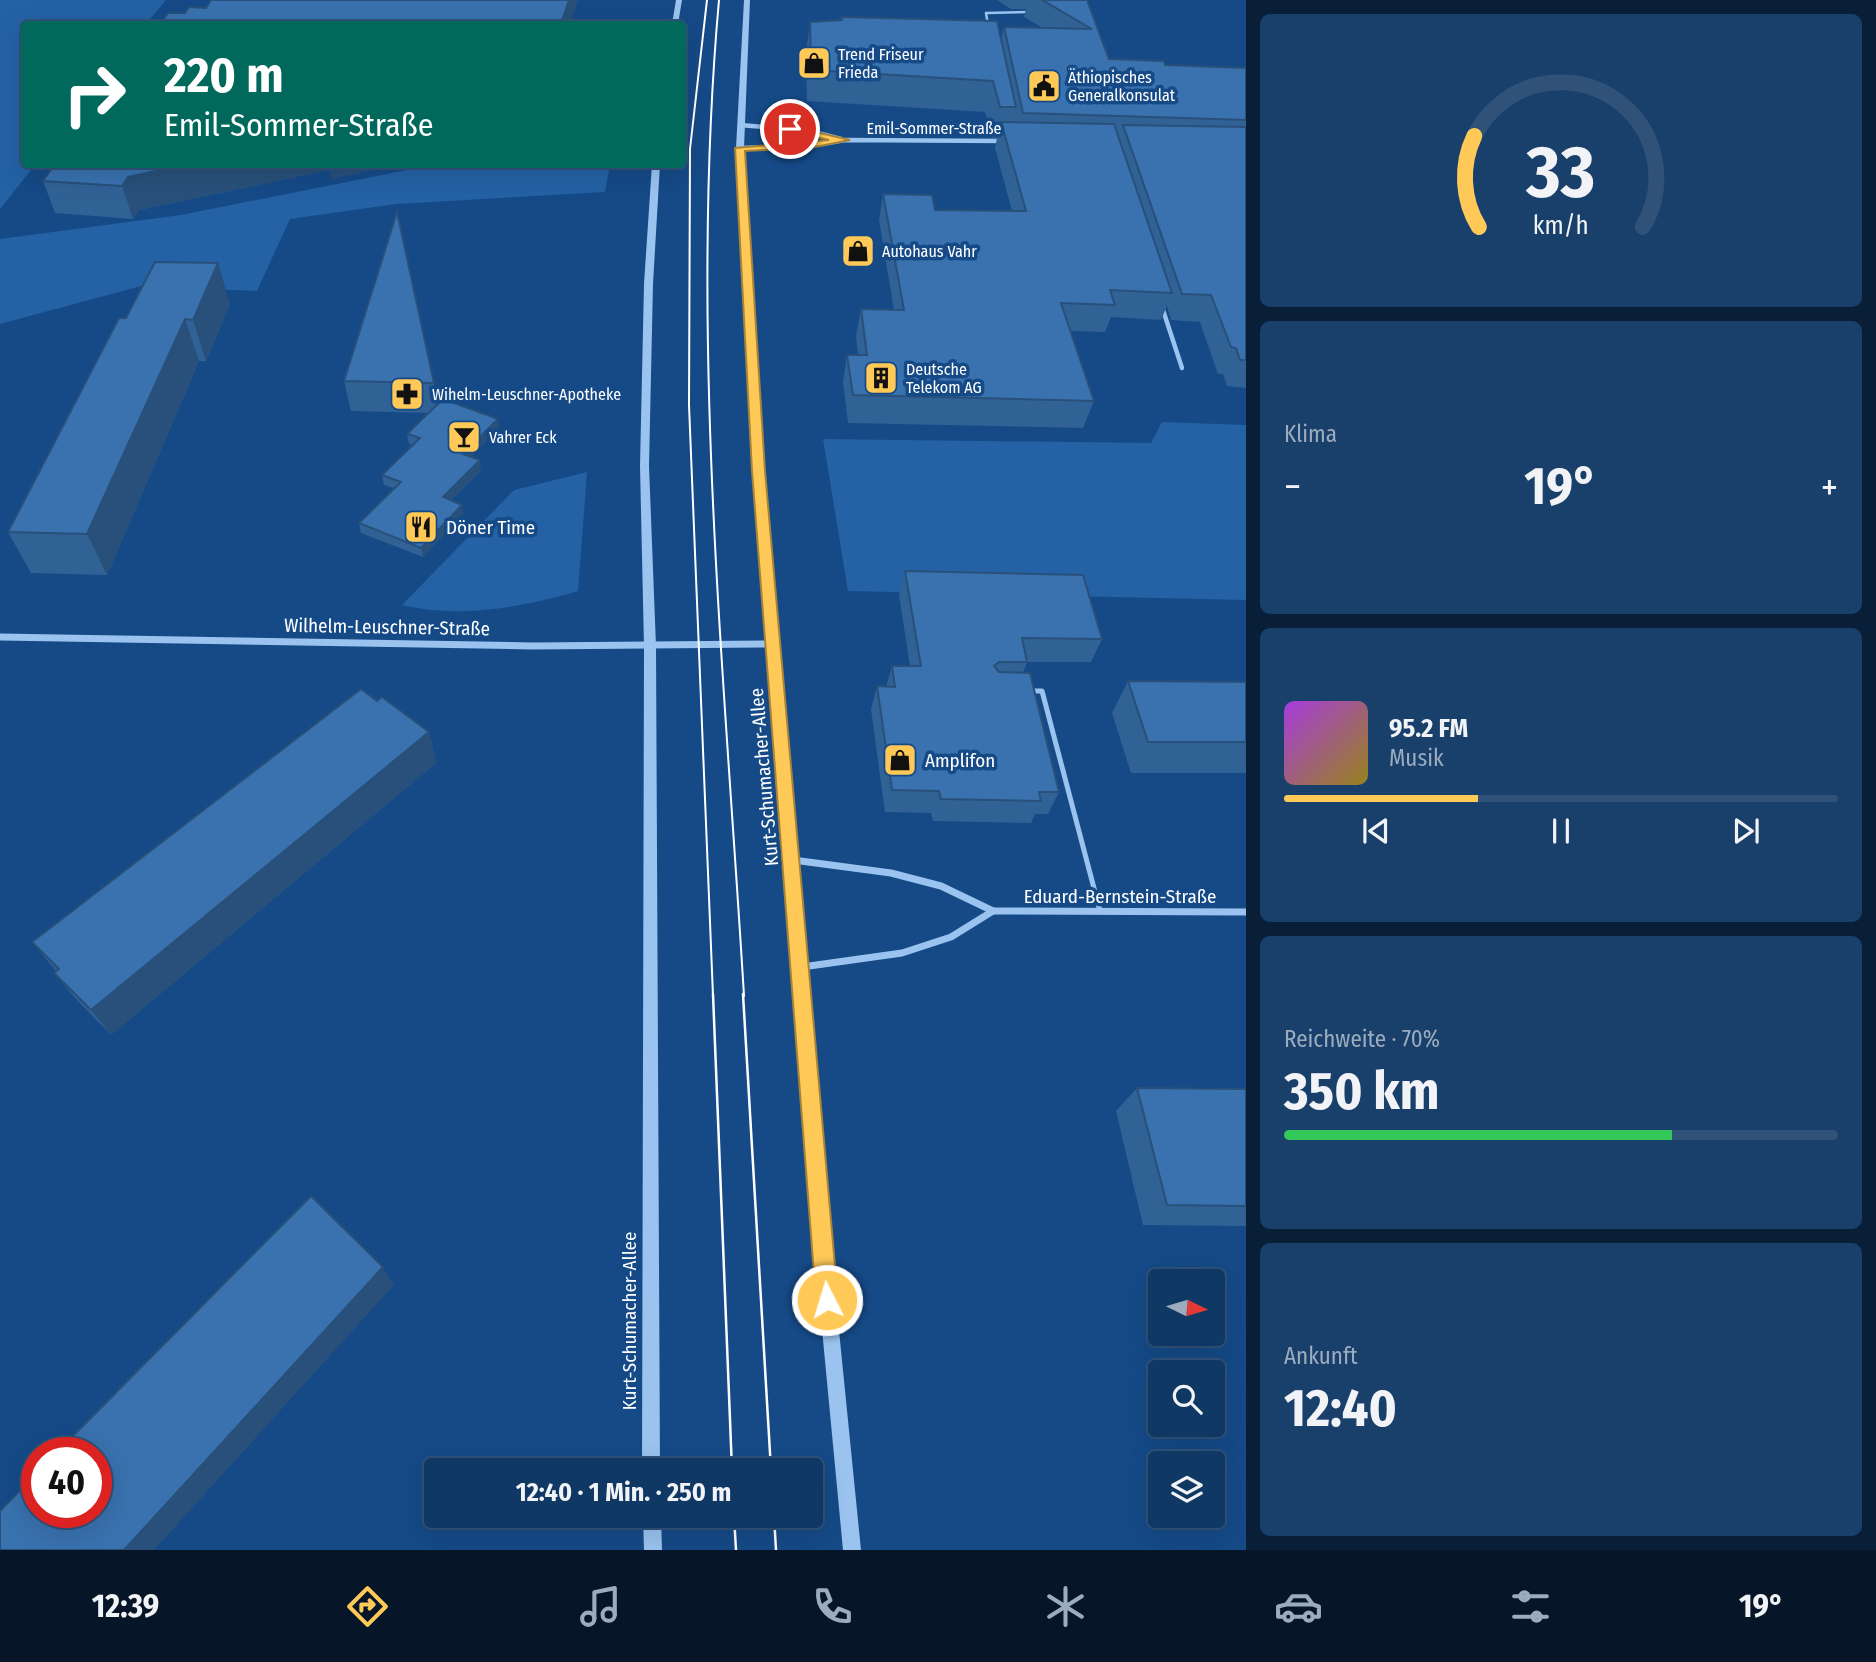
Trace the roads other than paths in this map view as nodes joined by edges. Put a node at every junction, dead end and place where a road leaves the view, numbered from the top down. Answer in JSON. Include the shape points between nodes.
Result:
{"nodes":[{"id":1,"x":679,"y":0,"type":"edge"},
{"id":2,"x":747,"y":0,"type":"edge"},
{"id":3,"x":1035,"y":12,"type":"dead end"},
{"id":4,"x":675,"y":21,"type":"edge"},
{"id":5,"x":989,"y":26,"type":"edge"},
{"id":6,"x":740,"y":125,"type":"junction"},
{"id":7,"x":845,"y":140,"type":"junction"},
{"id":8,"x":1013,"y":141,"type":"edge"},
{"id":9,"x":740,"y":148,"type":"junction"},
{"id":10,"x":656,"y":168,"type":"edge"},
{"id":11,"x":1160,"y":302,"type":"edge"},
{"id":12,"x":1182,"y":368,"type":"dead end"},
{"id":13,"x":0,"y":638,"type":"edge"},
{"id":14,"x":774,"y":644,"type":"junction"},
{"id":15,"x":650,"y":646,"type":"junction"},
{"id":16,"x":1016,"y":690,"type":"edge"},
{"id":17,"x":792,"y":860,"type":"junction"},
{"id":18,"x":993,"y":911,"type":"junction"},
{"id":19,"x":1100,"y":911,"type":"junction"},
{"id":20,"x":1246,"y":912,"type":"edge"},
{"id":21,"x":802,"y":967,"type":"junction"},
{"id":22,"x":651,"y":1458,"type":"edge"},
{"id":23,"x":652,"y":1528,"type":"edge"},
{"id":24,"x":653,"y":1550,"type":"edge"},
{"id":25,"x":852,"y":1550,"type":"edge"}],
"edges":[{"from":1,"to":4,"type":"street"},
{"from":2,"to":6,"type":"street","name":"Kurt-Schumacher-Allee"},
{"from":3,"to":5,"type":"lane","via":[[986,13]]},
{"from":6,"to":7,"type":"street","name":"Emil-Sommer-Straße","via":[[810,131]]},
{"from":6,"to":9,"type":"street","name":"Kurt-Schumacher-Allee"},
{"from":7,"to":8,"type":"street","name":"Emil-Sommer-Straße"},
{"from":7,"to":9,"type":"street","name":"Emil-Sommer-Straße"},
{"from":9,"to":14,"type":"street","name":"Kurt-Schumacher-Allee"},
{"from":10,"to":15,"type":"street","name":"Kurt-Schumacher-Allee","via":[[647,280]]},
{"from":11,"to":12,"type":"lane"},
{"from":13,"to":15,"type":"street","name":"Wilhelm-Leuschner-Straße"},
{"from":14,"to":15,"type":"street","name":"Wilhelm-Leuschner-Straße"},
{"from":14,"to":17,"type":"street","name":"Kurt-Schumacher-Allee"},
{"from":15,"to":22,"type":"street","name":"Kurt-Schumacher-Allee"},
{"from":16,"to":19,"type":"lane","via":[[1042,691]]},
{"from":17,"to":18,"type":"street","name":"Eduard-Bernstein-Straße","via":[[891,873],[941,886]]},
{"from":17,"to":21,"type":"street","name":"Kurt-Schumacher-Allee"},
{"from":18,"to":19,"type":"street","name":"Eduard-Bernstein-Straße"},
{"from":18,"to":21,"type":"street","via":[[951,937],[902,953]]},
{"from":19,"to":20,"type":"street","name":"Eduard-Bernstein-Straße"},
{"from":21,"to":25,"type":"street","name":"Kurt-Schumacher-Allee","via":[[814,1161]]},
{"from":23,"to":24,"type":"street"}]}
